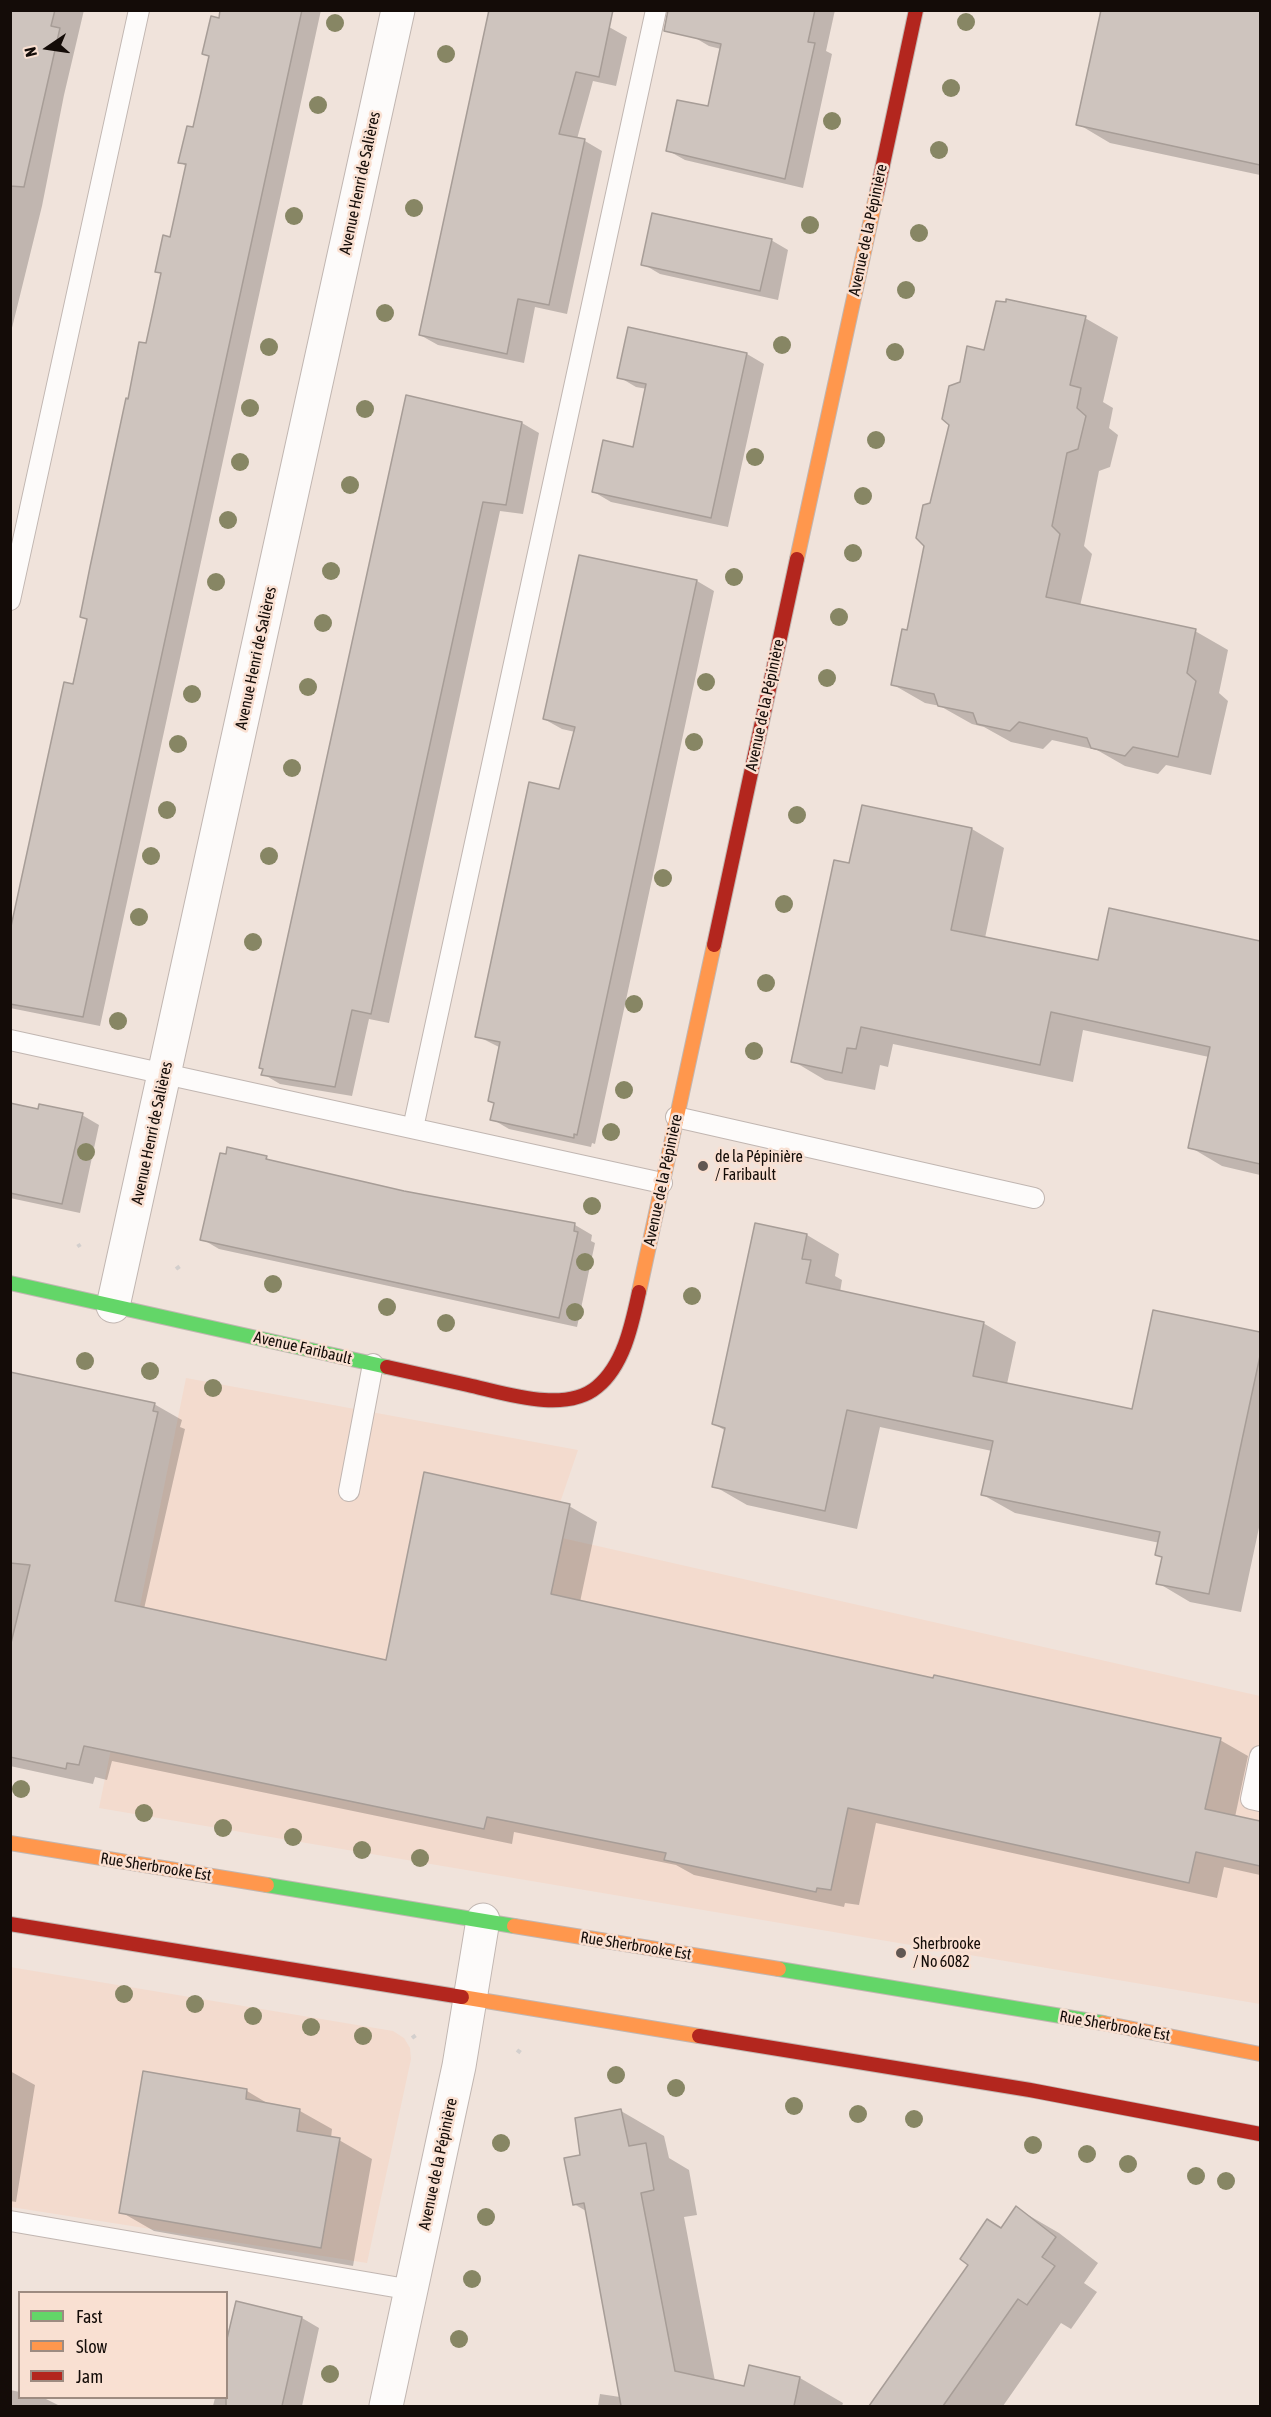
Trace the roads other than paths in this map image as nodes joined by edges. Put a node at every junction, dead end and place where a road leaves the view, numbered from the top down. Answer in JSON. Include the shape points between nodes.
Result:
{"nodes":[{"id":1,"x":139,"y":10,"type":"edge"},
{"id":2,"x":398,"y":10,"type":"edge"},
{"id":3,"x":656,"y":10,"type":"edge"},
{"id":4,"x":916,"y":10,"type":"edge"},
{"id":5,"x":10,"y":600,"type":"edge"},
{"id":6,"x":10,"y":1040,"type":"edge"},
{"id":7,"x":165,"y":1074,"type":"junction"},
{"id":8,"x":676,"y":1117,"type":"junction"},
{"id":9,"x":413,"y":1128,"type":"junction"},
{"id":10,"x":662,"y":1183,"type":"junction"},
{"id":11,"x":1034,"y":1198,"type":"dead end"},
{"id":12,"x":10,"y":1283,"type":"edge"},
{"id":13,"x":113,"y":1306,"type":"junction"},
{"id":14,"x":373,"y":1364,"type":"junction"},
{"id":15,"x":596,"y":1391,"type":"joint"},
{"id":16,"x":349,"y":1491,"type":"dead end"},
{"id":17,"x":1260,"y":1756,"type":"edge"},
{"id":18,"x":1260,"y":1802,"type":"edge"},
{"id":19,"x":10,"y":1843,"type":"edge"},
{"id":20,"x":483,"y":1920,"type":"junction"},
{"id":21,"x":10,"y":1923,"type":"edge"},
{"id":22,"x":470,"y":1999,"type":"junction"},
{"id":23,"x":1260,"y":2054,"type":"edge"},
{"id":24,"x":1260,"y":2134,"type":"edge"},
{"id":25,"x":10,"y":2221,"type":"edge"},
{"id":26,"x":412,"y":2290,"type":"junction"},
{"id":27,"x":386,"y":2406,"type":"edge"}],
"edges":[{"from":1,"to":5,"type":"lane"},
{"from":2,"to":7,"type":"street","name":"Avenue Henri de Salières"},
{"from":3,"to":9,"type":"lane"},
{"from":4,"to":8,"type":"main road","name":"Avenue de la Pépinière"},
{"from":6,"to":7,"type":"lane"},
{"from":7,"to":9,"type":"lane"},
{"from":7,"to":13,"type":"street","name":"Avenue Henri de Salières"},
{"from":8,"to":10,"type":"main road","name":"Avenue de la Pépinière"},
{"from":8,"to":11,"type":"lane"},
{"from":9,"to":10,"type":"lane"},
{"from":10,"to":15,"type":"main road","name":"Avenue de la Pépinière","via":[[632,1323],[619,1361]]},
{"from":12,"to":13,"type":"main road","name":"Avenue Faribault"},
{"from":13,"to":14,"type":"main road","name":"Avenue Faribault"},
{"from":14,"to":15,"type":"main road","name":"Avenue Faribault","via":[[530,1399],[571,1399]]},
{"from":14,"to":16,"type":"lane"},
{"from":17,"to":18,"type":"lane","via":[[1251,1799]]},
{"from":19,"to":20,"type":"main road","name":"Rue Sherbrooke Est"},
{"from":20,"to":22,"type":"street","name":"Avenue de la Pépinière"},
{"from":20,"to":23,"type":"main road","name":"Rue Sherbrooke Est","via":[[1135,2028]]},
{"from":21,"to":22,"type":"main road"},
{"from":22,"to":24,"type":"main road","via":[[1030,2090]]},
{"from":22,"to":26,"type":"street","name":"Avenue de la Pépinière"},
{"from":25,"to":26,"type":"lane"},
{"from":26,"to":27,"type":"street","name":"Avenue de la Pépinière"}]}
